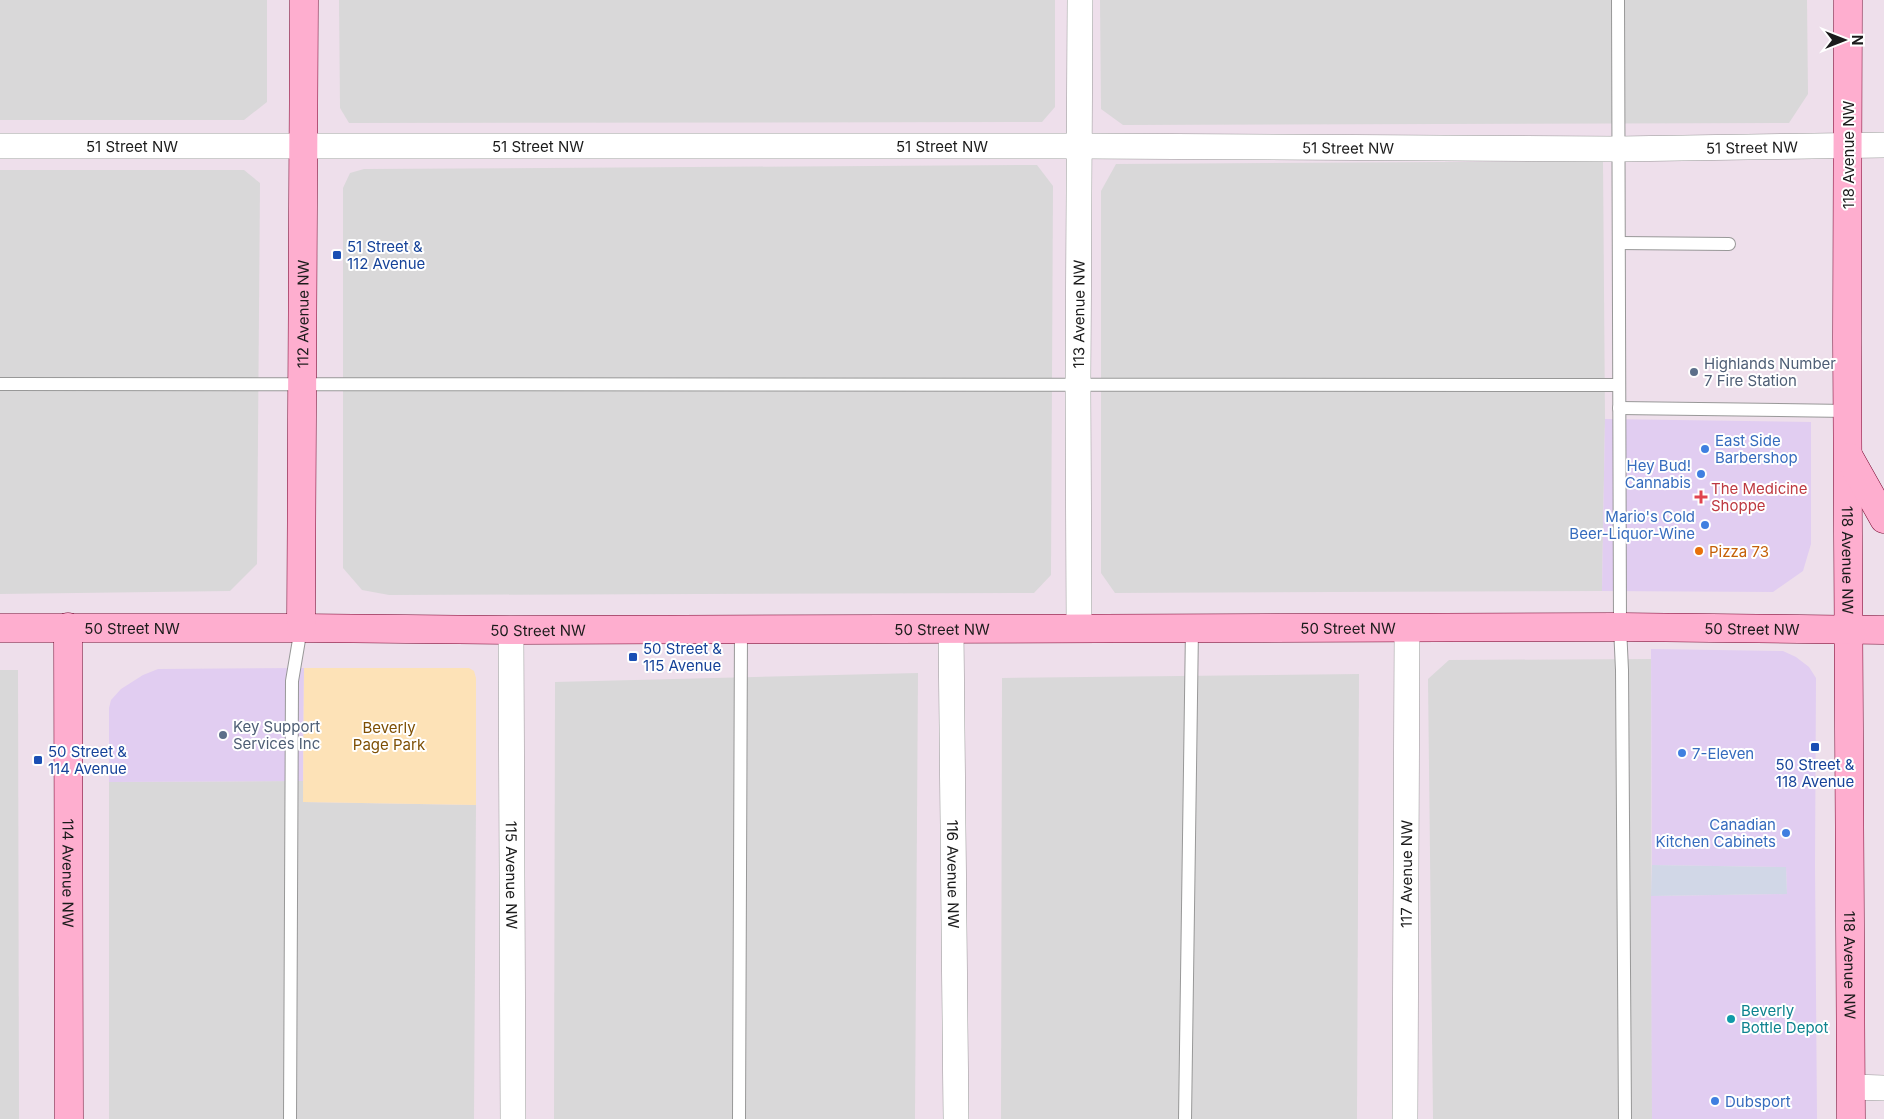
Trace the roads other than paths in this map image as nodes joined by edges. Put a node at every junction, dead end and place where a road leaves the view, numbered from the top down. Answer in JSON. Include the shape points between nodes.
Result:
{"nodes":[{"id":1,"x":304,"y":0,"type":"edge"},
{"id":2,"x":1080,"y":0,"type":"edge"},
{"id":3,"x":1618,"y":0,"type":"edge"},
{"id":4,"x":1848,"y":0,"type":"edge"},
{"id":5,"x":1848,"y":145,"type":"junction"},
{"id":6,"x":1884,"y":145,"type":"edge"},
{"id":7,"x":0,"y":146,"type":"edge"},
{"id":8,"x":1079,"y":146,"type":"junction"},
{"id":9,"x":304,"y":147,"type":"junction"},
{"id":10,"x":1618,"y":148,"type":"junction"},
{"id":11,"x":1619,"y":243,"type":"junction"},
{"id":12,"x":1729,"y":244,"type":"dead end"},
{"id":13,"x":0,"y":384,"type":"edge"},
{"id":14,"x":303,"y":384,"type":"junction"},
{"id":15,"x":1078,"y":385,"type":"junction"},
{"id":16,"x":1619,"y":385,"type":"junction"},
{"id":17,"x":1619,"y":408,"type":"junction"},
{"id":18,"x":1848,"y":411,"type":"junction"},
{"id":19,"x":1848,"y":454,"type":"junction"},
{"id":20,"x":1884,"y":519,"type":"edge"},
{"id":21,"x":68,"y":627,"type":"junction"},
{"id":22,"x":1620,"y":627,"type":"junction"},
{"id":23,"x":0,"y":628,"type":"edge"},
{"id":24,"x":301,"y":628,"type":"junction"},
{"id":25,"x":1079,"y":628,"type":"junction"},
{"id":26,"x":1192,"y":628,"type":"junction"},
{"id":27,"x":1407,"y":628,"type":"junction"},
{"id":28,"x":741,"y":629,"type":"junction"},
{"id":29,"x":951,"y":629,"type":"junction"},
{"id":30,"x":511,"y":630,"type":"junction"},
{"id":31,"x":1849,"y":630,"type":"junction"},
{"id":32,"x":1884,"y":630,"type":"edge"},
{"id":33,"x":1851,"y":1087,"type":"junction"},
{"id":34,"x":1884,"y":1088,"type":"edge"},
{"id":35,"x":69,"y":1119,"type":"edge"},
{"id":36,"x":290,"y":1119,"type":"edge"},
{"id":37,"x":513,"y":1119,"type":"edge"},
{"id":38,"x":739,"y":1119,"type":"edge"},
{"id":39,"x":956,"y":1119,"type":"edge"},
{"id":40,"x":1185,"y":1119,"type":"edge"},
{"id":41,"x":1405,"y":1119,"type":"edge"},
{"id":42,"x":1625,"y":1119,"type":"edge"},
{"id":43,"x":1851,"y":1119,"type":"edge"}],
"edges":[{"from":1,"to":9,"type":"main road","name":"112 Avenue NW"},
{"from":2,"to":8,"type":"street","name":"113 Avenue NW"},
{"from":3,"to":10,"type":"lane"},
{"from":4,"to":5,"type":"main road","name":"118 Avenue NW"},
{"from":5,"to":6,"type":"street","name":"51 Street NW"},
{"from":5,"to":10,"type":"street","name":"51 Street NW"},
{"from":5,"to":18,"type":"main road","name":"118 Avenue NW"},
{"from":7,"to":9,"type":"street","name":"51 Street NW"},
{"from":8,"to":9,"type":"street","name":"51 Street NW"},
{"from":8,"to":10,"type":"street","name":"51 Street NW"},
{"from":8,"to":15,"type":"street","name":"113 Avenue NW"},
{"from":9,"to":14,"type":"main road","name":"112 Avenue NW"},
{"from":10,"to":11,"type":"lane"},
{"from":11,"to":12,"type":"lane"},
{"from":11,"to":16,"type":"lane"},
{"from":13,"to":14,"type":"lane"},
{"from":14,"to":15,"type":"lane"},
{"from":14,"to":24,"type":"main road","name":"112 Avenue NW"},
{"from":15,"to":16,"type":"lane"},
{"from":15,"to":25,"type":"street","name":"113 Avenue NW"},
{"from":16,"to":17,"type":"lane"},
{"from":17,"to":18,"type":"lane"},
{"from":17,"to":22,"type":"lane"},
{"from":18,"to":19,"type":"main road","name":"118 Avenue NW"},
{"from":19,"to":20,"type":"main road"},
{"from":19,"to":31,"type":"main road","name":"118 Avenue NW"},
{"from":21,"to":23,"type":"main road","name":"50 Street NW"},
{"from":21,"to":24,"type":"main road","name":"50 Street NW"},
{"from":21,"to":35,"type":"main road","name":"114 Avenue NW"},
{"from":22,"to":27,"type":"main road","name":"50 Street NW"},
{"from":22,"to":31,"type":"main road","name":"50 Street NW"},
{"from":22,"to":42,"type":"lane"},
{"from":24,"to":30,"type":"main road","name":"50 Street NW"},
{"from":24,"to":36,"type":"lane","via":[[292,680]]},
{"from":25,"to":26,"type":"main road","name":"50 Street NW"},
{"from":25,"to":29,"type":"main road","name":"50 Street NW"},
{"from":26,"to":27,"type":"main road","name":"50 Street NW"},
{"from":26,"to":40,"type":"lane"},
{"from":27,"to":41,"type":"street","name":"117 Avenue NW"},
{"from":28,"to":29,"type":"main road","name":"50 Street NW"},
{"from":28,"to":30,"type":"main road","name":"50 Street NW"},
{"from":28,"to":38,"type":"lane"},
{"from":29,"to":39,"type":"street","name":"116 Avenue NW"},
{"from":30,"to":37,"type":"street","name":"115 Avenue NW"},
{"from":31,"to":32,"type":"main road","name":"50 Street NW"},
{"from":31,"to":33,"type":"main road","name":"118 Avenue NW"},
{"from":33,"to":34,"type":"street"},
{"from":33,"to":43,"type":"main road","name":"118 Avenue NW"}]}
